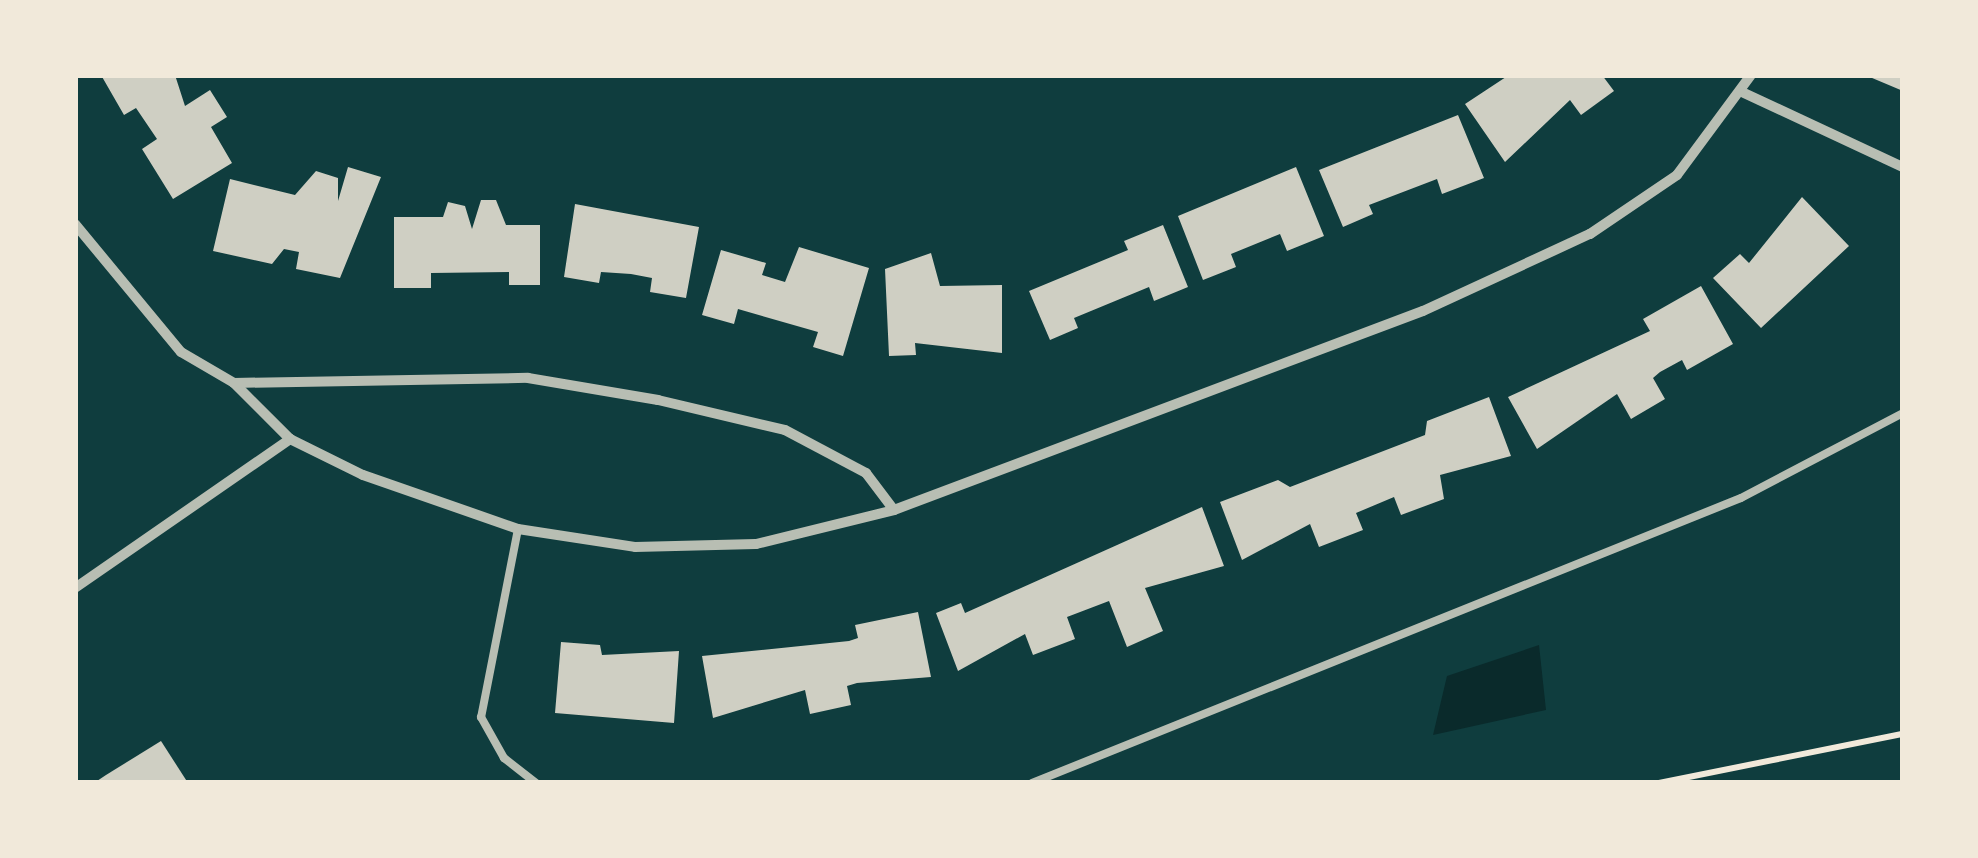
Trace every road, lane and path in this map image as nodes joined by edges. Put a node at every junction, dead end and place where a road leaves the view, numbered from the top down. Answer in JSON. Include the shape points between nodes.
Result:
{"nodes":[{"id":1,"x":1751,"y":75,"type":"edge"},
{"id":2,"x":1744,"y":92,"type":"junction"},
{"id":3,"x":1903,"y":167,"type":"edge"},
{"id":4,"x":75,"y":224,"type":"edge"},
{"id":5,"x":234,"y":383,"type":"junction"},
{"id":6,"x":1903,"y":413,"type":"edge"},
{"id":7,"x":290,"y":438,"type":"junction"},
{"id":8,"x":894,"y":510,"type":"junction"},
{"id":9,"x":518,"y":528,"type":"junction"},
{"id":10,"x":75,"y":588,"type":"edge"},
{"id":11,"x":1903,"y":734,"type":"edge"},
{"id":12,"x":536,"y":783,"type":"edge"},
{"id":13,"x":1032,"y":783,"type":"edge"},
{"id":14,"x":1658,"y":783,"type":"edge"}],
"edges":[{"from":1,"to":2,"type":"street"},
{"from":2,"to":3,"type":"street"},
{"from":2,"to":8,"type":"street","via":[[1677,175],[1590,234],[1423,311]]},
{"from":4,"to":5,"type":"street","via":[[182,352]]},
{"from":5,"to":7,"type":"street"},
{"from":5,"to":8,"type":"street","via":[[528,378],[658,400],[785,430],[866,473]]},
{"from":6,"to":13,"type":"lane","via":[[1741,498]]},
{"from":7,"to":9,"type":"street","via":[[363,476]]},
{"from":7,"to":10,"type":"street"},
{"from":8,"to":9,"type":"street","via":[[756,544],[635,547]]},
{"from":9,"to":12,"type":"lane","via":[[480,717],[504,758]]},
{"from":11,"to":14,"type":"path"}]}
